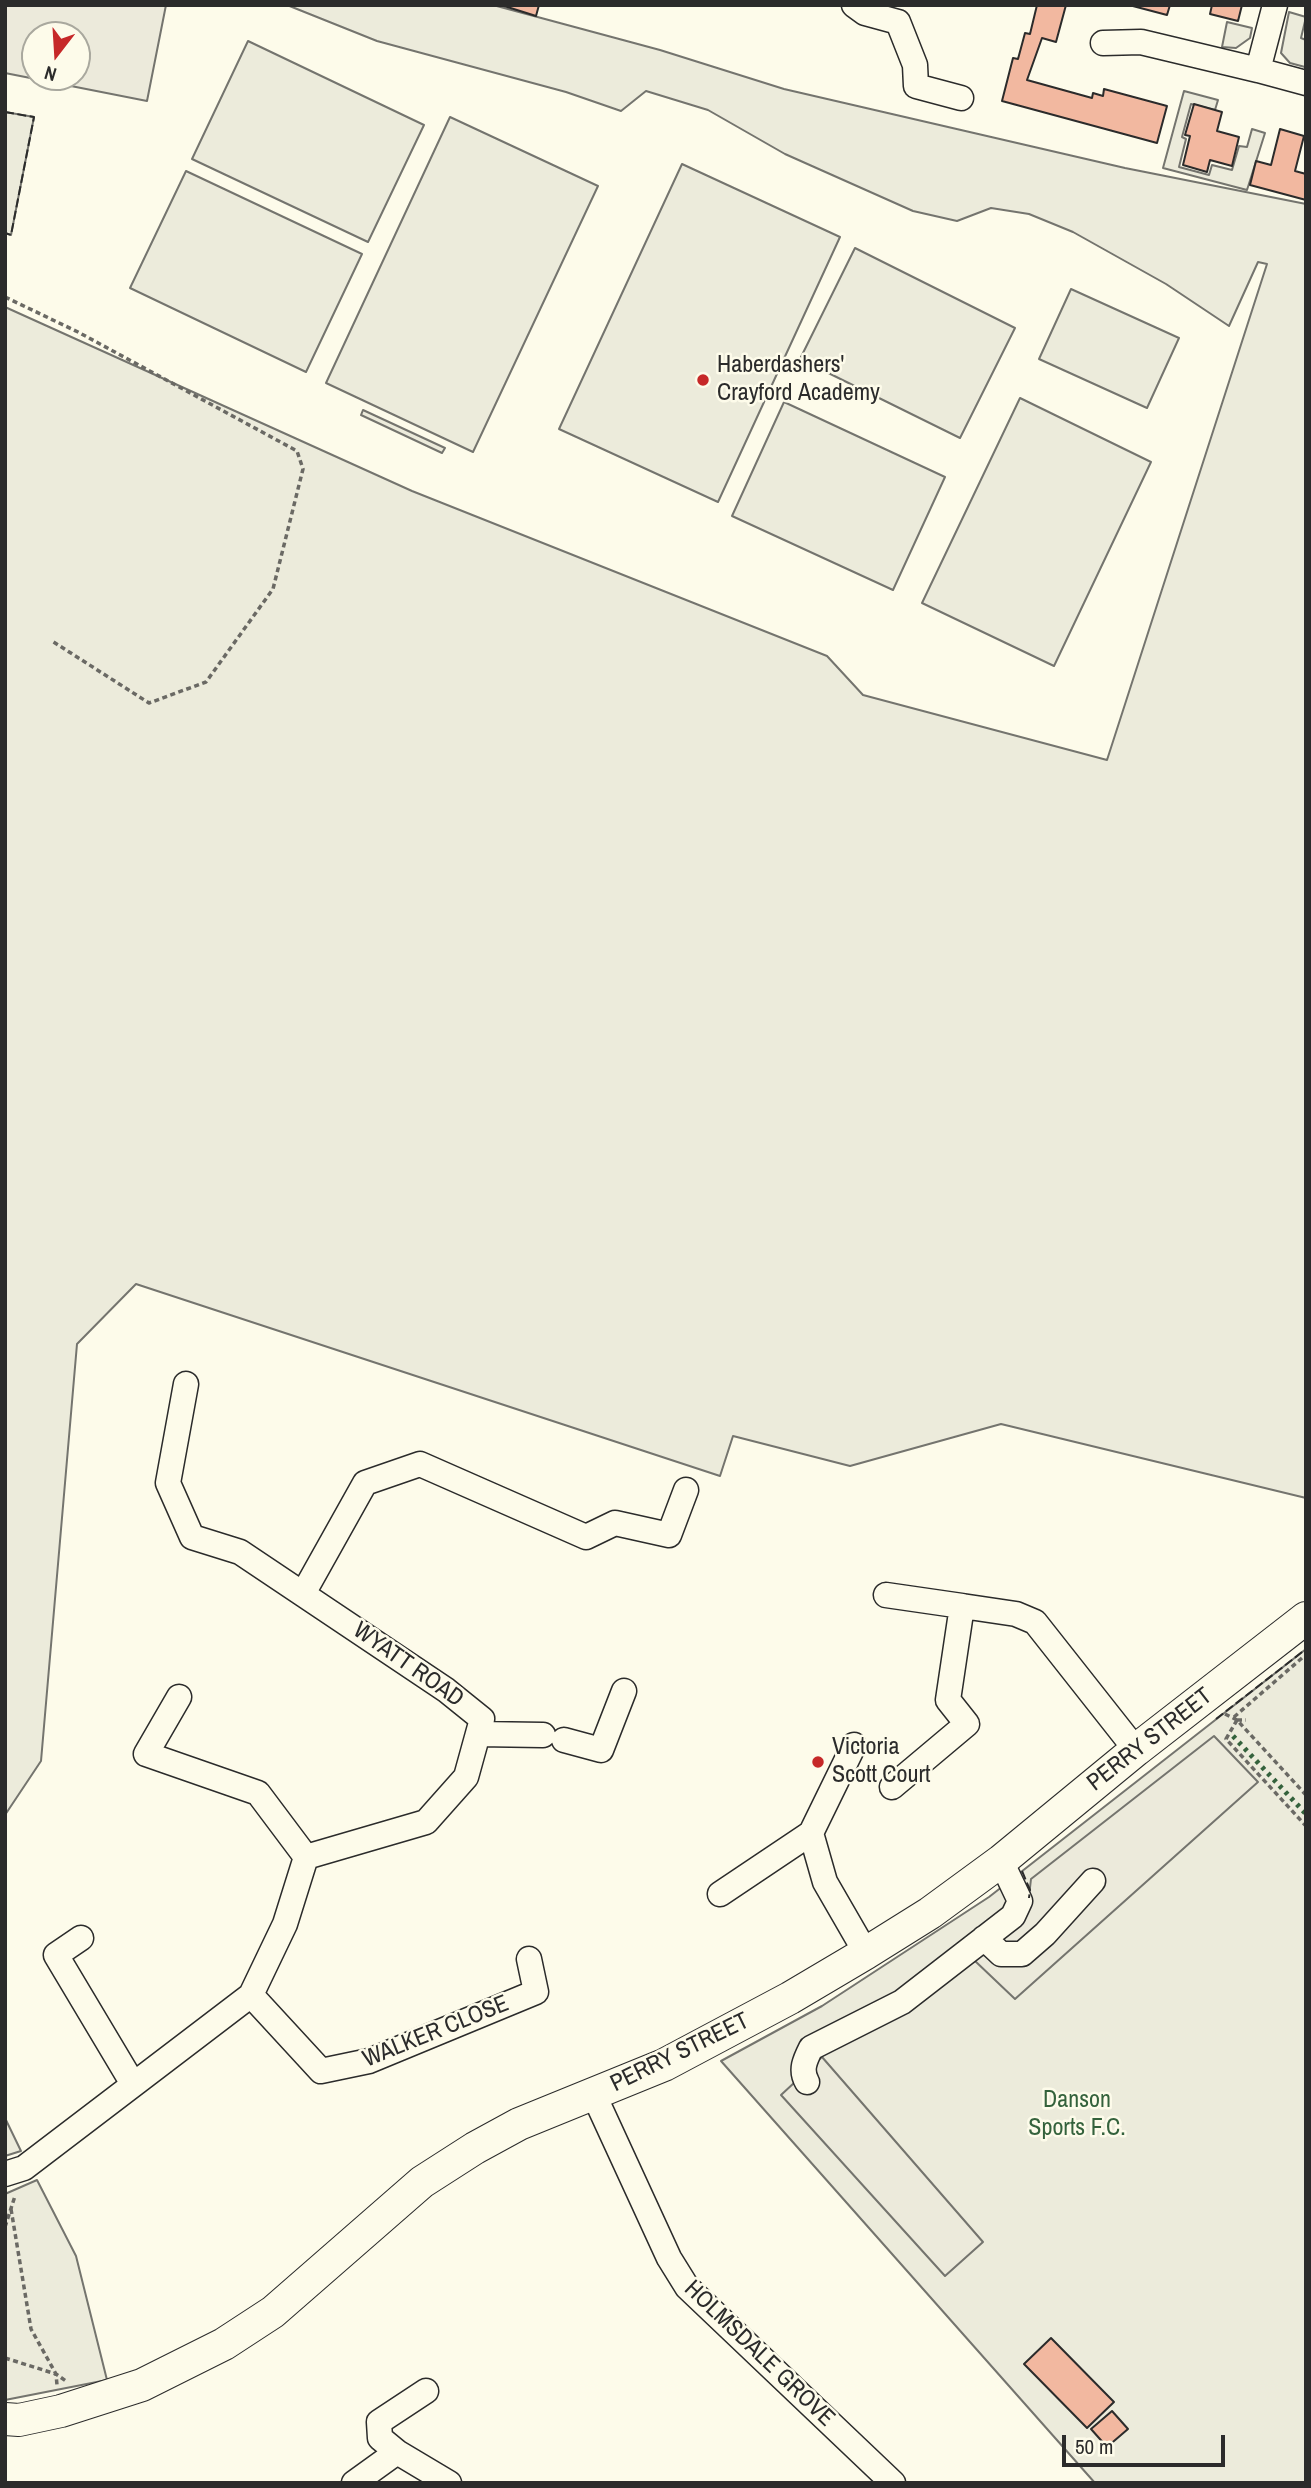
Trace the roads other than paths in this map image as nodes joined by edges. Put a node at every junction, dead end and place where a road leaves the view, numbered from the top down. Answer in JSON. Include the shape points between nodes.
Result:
{"nodes":[{"id":1,"x":854,"y":5,"type":"edge"},
{"id":2,"x":1275,"y":5,"type":"edge"},
{"id":3,"x":903,"y":14,"type":"edge"},
{"id":4,"x":1103,"y":43,"type":"dead end"},
{"id":5,"x":1258,"y":70,"type":"junction"},
{"id":6,"x":1306,"y":83,"type":"edge"},
{"id":7,"x":961,"y":98,"type":"dead end"},
{"id":8,"x":187,"y":1384,"type":"dead end"},
{"id":9,"x":686,"y":1490,"type":"dead end"},
{"id":10,"x":303,"y":1592,"type":"junction"},
{"id":11,"x":886,"y":1595,"type":"dead end"},
{"id":12,"x":962,"y":1606,"type":"junction"},
{"id":13,"x":1306,"y":1618,"type":"edge"},
{"id":14,"x":624,"y":1691,"type":"dead end"},
{"id":15,"x":179,"y":1696,"type":"dead end"},
{"id":16,"x":478,"y":1734,"type":"junction"},
{"id":17,"x":855,"y":1745,"type":"dead end"},
{"id":18,"x":1136,"y":1750,"type":"junction"},
{"id":19,"x":892,"y":1787,"type":"dead end"},
{"id":20,"x":811,"y":1833,"type":"junction"},
{"id":21,"x":306,"y":1857,"type":"junction"},
{"id":22,"x":1001,"y":1861,"type":"junction"},
{"id":23,"x":1093,"y":1881,"type":"dead end"},
{"id":24,"x":720,"y":1894,"type":"dead end"},
{"id":25,"x":81,"y":1938,"type":"dead end"},
{"id":26,"x":984,"y":1938,"type":"junction"},
{"id":27,"x":866,"y":1953,"type":"junction"},
{"id":28,"x":529,"y":1959,"type":"dead end"},
{"id":29,"x":251,"y":1995,"type":"junction"},
{"id":30,"x":807,"y":2082,"type":"dead end"},
{"id":31,"x":133,"y":2084,"type":"junction"},
{"id":32,"x":594,"y":2095,"type":"junction"},
{"id":33,"x":15,"y":2171,"type":"edge"},
{"id":34,"x":426,"y":2391,"type":"dead end"},
{"id":35,"x":10,"y":2422,"type":"edge"},
{"id":36,"x":397,"y":2452,"type":"junction"},
{"id":37,"x":354,"y":2483,"type":"edge"},
{"id":38,"x":449,"y":2483,"type":"edge"},
{"id":39,"x":893,"y":2483,"type":"edge"}],
"edges":[{"from":1,"to":3,"type":"street","via":[[865,13]]},
{"from":2,"to":5,"type":"street"},
{"from":3,"to":7,"type":"street","via":[[916,86]]},
{"from":4,"to":5,"type":"street","via":[[1141,42]]},
{"from":5,"to":6,"type":"street"},
{"from":8,"to":10,"type":"street","name":"WYATT ROAD","via":[[168,1483],[192,1537],[240,1552]]},
{"from":9,"to":10,"type":"street","via":[[669,1535],[615,1523],[586,1537],[420,1464],[365,1483]]},
{"from":10,"to":16,"type":"street","name":"WYATT ROAD","via":[[464,1704],[482,1719]]},
{"from":11,"to":12,"type":"street"},
{"from":12,"to":18,"type":"street","via":[[1016,1614],[1035,1622]]},
{"from":12,"to":19,"type":"street","via":[[948,1700],[967,1724]]},
{"from":13,"to":18,"type":"main road","name":"PERRY STREET"},
{"from":14,"to":16,"type":"street","via":[[601,1751],[553,1737]]},
{"from":15,"to":21,"type":"street","via":[[146,1754],[258,1793]]},
{"from":16,"to":21,"type":"street","name":"WYATT ROAD","via":[[466,1777],[426,1822]]},
{"from":17,"to":20,"type":"street"},
{"from":18,"to":22,"type":"main road","name":"PERRY STREET"},
{"from":20,"to":24,"type":"street"},
{"from":20,"to":27,"type":"street","via":[[825,1882]]},
{"from":21,"to":29,"type":"street","via":[[285,1924]]},
{"from":22,"to":26,"type":"street","via":[[1020,1901],[1013,1916]]},
{"from":22,"to":27,"type":"main road","name":"PERRY STREET"},
{"from":23,"to":26,"type":"street","via":[[1022,1954],[1001,1954]]},
{"from":25,"to":31,"type":"street","via":[[56,1955]]},
{"from":26,"to":30,"type":"street","via":[[902,2002],[811,2048],[804,2061]]},
{"from":27,"to":32,"type":"main road","name":"PERRY STREET","via":[[728,2032]]},
{"from":28,"to":29,"type":"street","name":"WALKER CLOSE","via":[[536,1992],[369,2061],[321,2071]]},
{"from":29,"to":31,"type":"street"},
{"from":31,"to":33,"type":"street"},
{"from":32,"to":35,"type":"main road","name":"PERRY STREET","via":[[519,2124],[422,2182],[273,2312],[224,2344],[142,2385]]},
{"from":32,"to":39,"type":"street","name":"HOLMSDALE GROVE","via":[[669,2258],[687,2287]]},
{"from":34,"to":36,"type":"street","via":[[379,2422],[380,2438]]},
{"from":36,"to":37,"type":"street"},
{"from":36,"to":38,"type":"street"}]}
